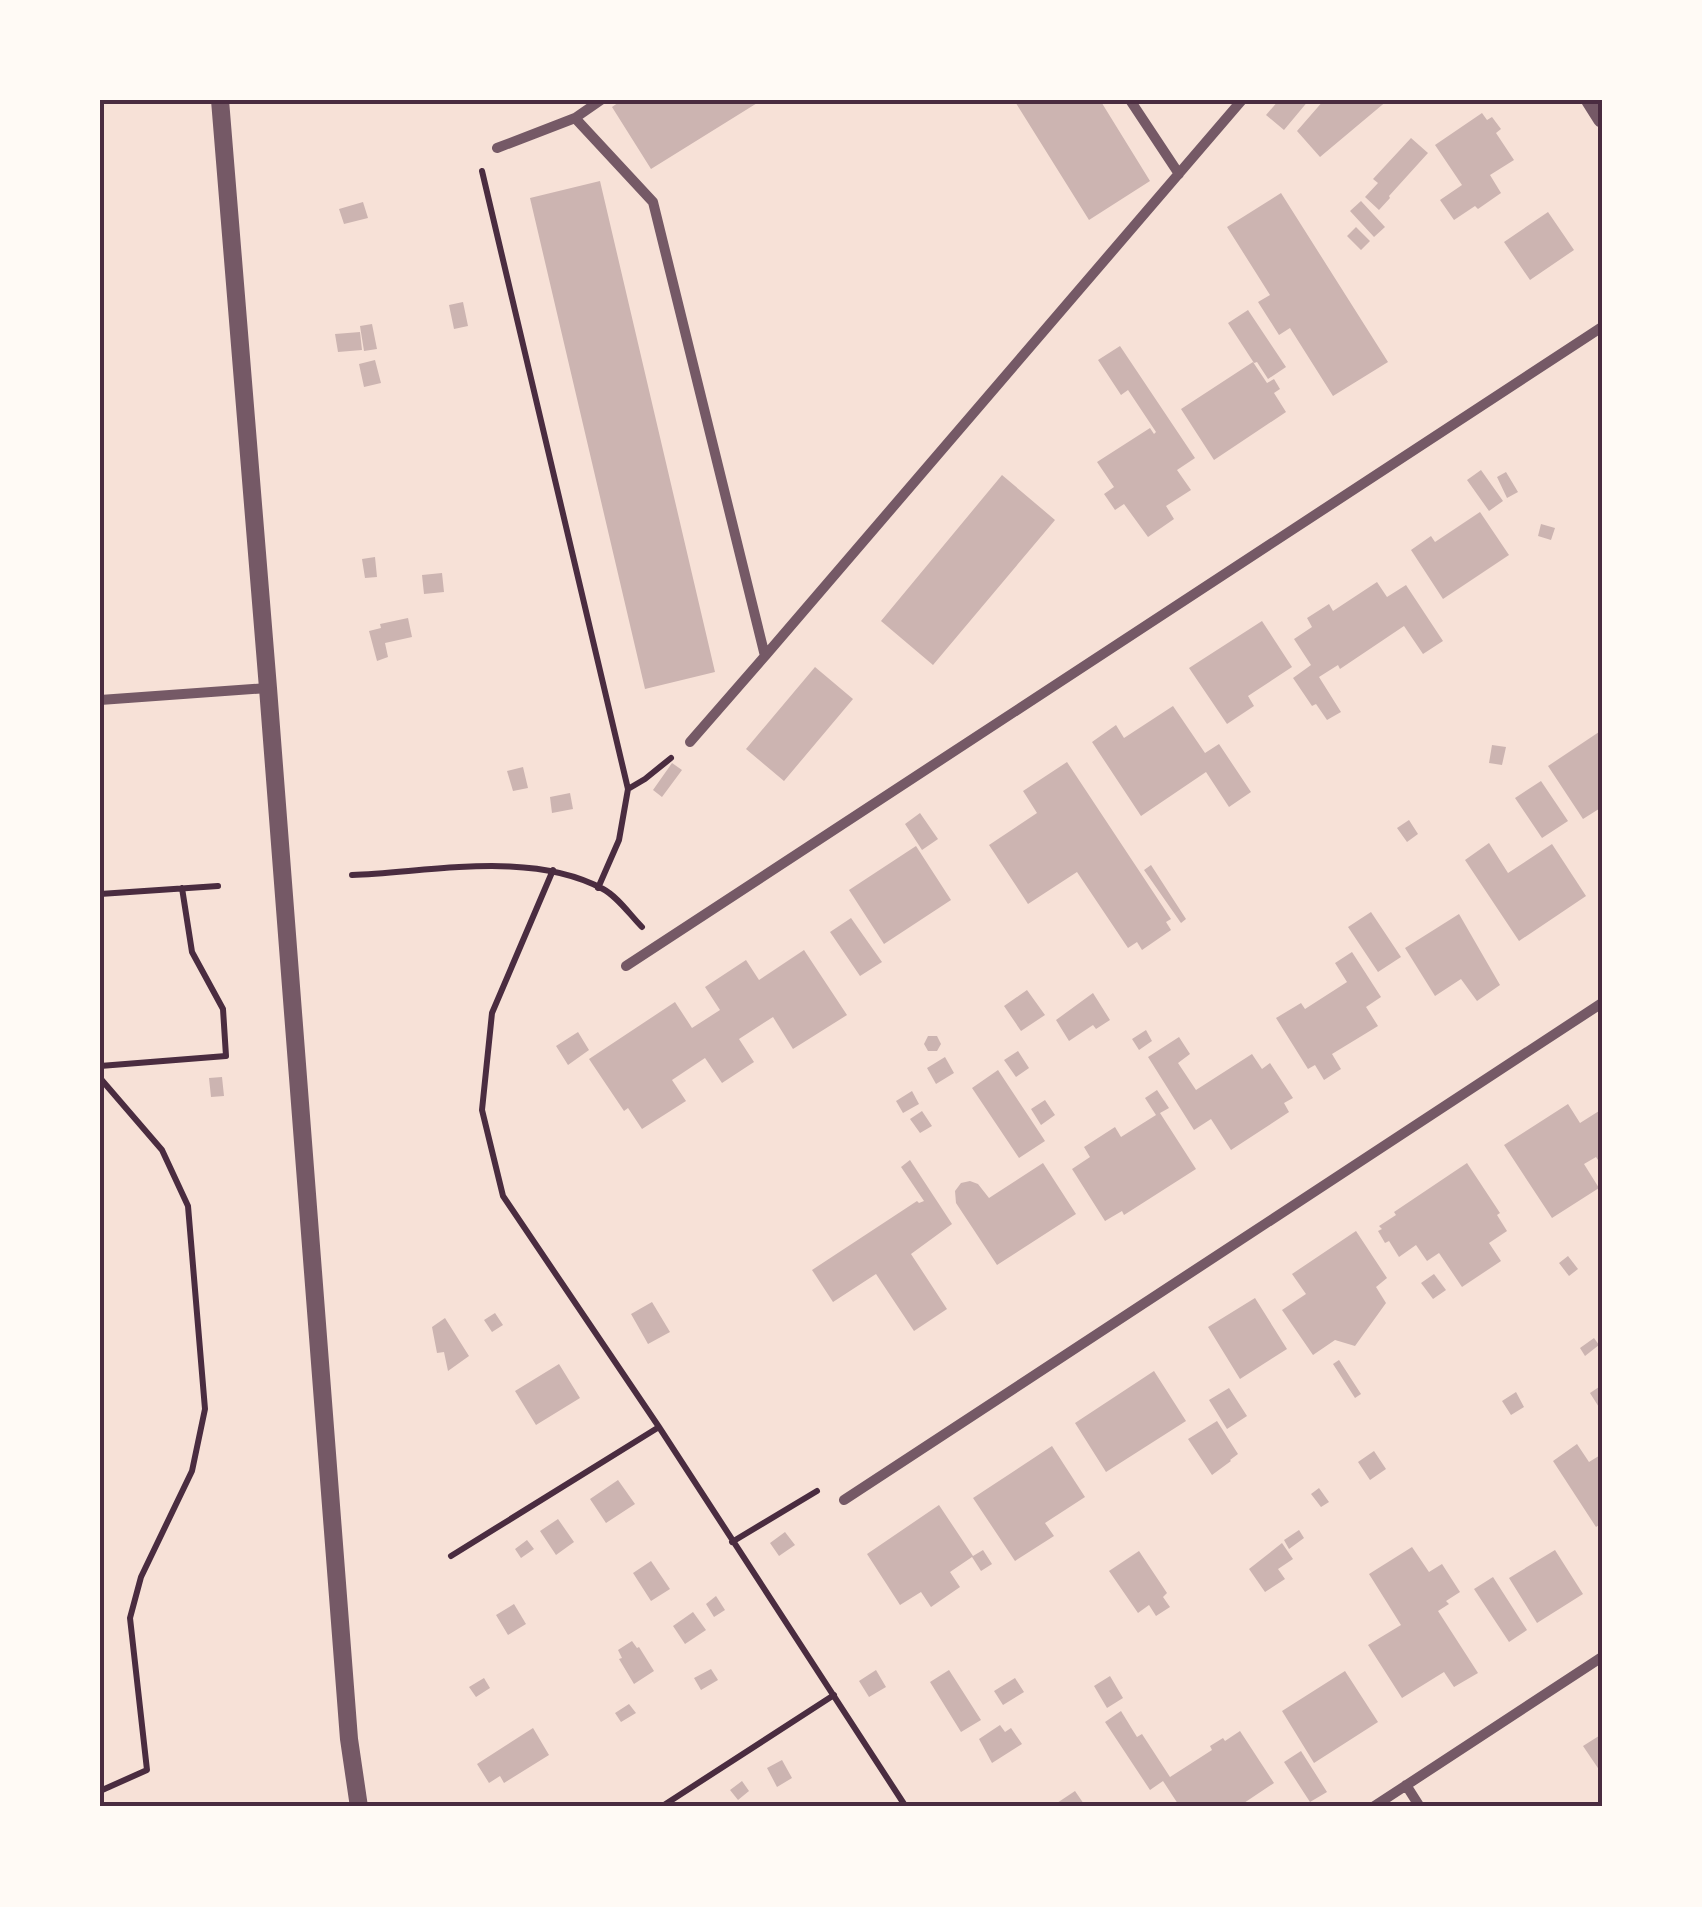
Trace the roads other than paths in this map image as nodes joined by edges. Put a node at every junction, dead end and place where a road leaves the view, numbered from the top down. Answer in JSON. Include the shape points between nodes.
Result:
{"nodes":[{"id":1,"x":220,"y":100,"type":"edge"},
{"id":2,"x":602,"y":100,"type":"edge"},
{"id":3,"x":1130,"y":100,"type":"edge"},
{"id":4,"x":1242,"y":100,"type":"edge"},
{"id":5,"x":1590,"y":100,"type":"edge"},
{"id":6,"x":575,"y":118,"type":"junction"},
{"id":7,"x":1602,"y":119,"type":"edge"},
{"id":8,"x":497,"y":148,"type":"road end"},
{"id":9,"x":1179,"y":174,"type":"junction"},
{"id":10,"x":1602,"y":327,"type":"edge"},
{"id":11,"x":764,"y":656,"type":"junction"},
{"id":12,"x":268,"y":688,"type":"junction"},
{"id":13,"x":100,"y":700,"type":"edge"},
{"id":14,"x":690,"y":742,"type":"road end"},
{"id":15,"x":626,"y":966,"type":"dead end"},
{"id":16,"x":1602,"y":1003,"type":"edge"},
{"id":17,"x":844,"y":1500,"type":"road end"},
{"id":18,"x":1602,"y":1657,"type":"edge"},
{"id":19,"x":1406,"y":1786,"type":"junction"},
{"id":20,"x":359,"y":1807,"type":"edge"},
{"id":21,"x":1372,"y":1807,"type":"edge"},
{"id":22,"x":1420,"y":1807,"type":"edge"}],
"edges":[{"from":1,"to":12,"type":"street"},
{"from":2,"to":6,"type":"street"},
{"from":3,"to":9,"type":"street"},
{"from":4,"to":9,"type":"street"},
{"from":5,"to":7,"type":"street"},
{"from":6,"to":8,"type":"street"},
{"from":6,"to":11,"type":"street","via":[[653,202]]},
{"from":9,"to":11,"type":"street"},
{"from":10,"to":15,"type":"street"},
{"from":11,"to":14,"type":"street"},
{"from":12,"to":13,"type":"street"},
{"from":12,"to":20,"type":"street"},
{"from":16,"to":17,"type":"street"},
{"from":18,"to":19,"type":"street"},
{"from":19,"to":21,"type":"street"},
{"from":19,"to":22,"type":"street"}]}
